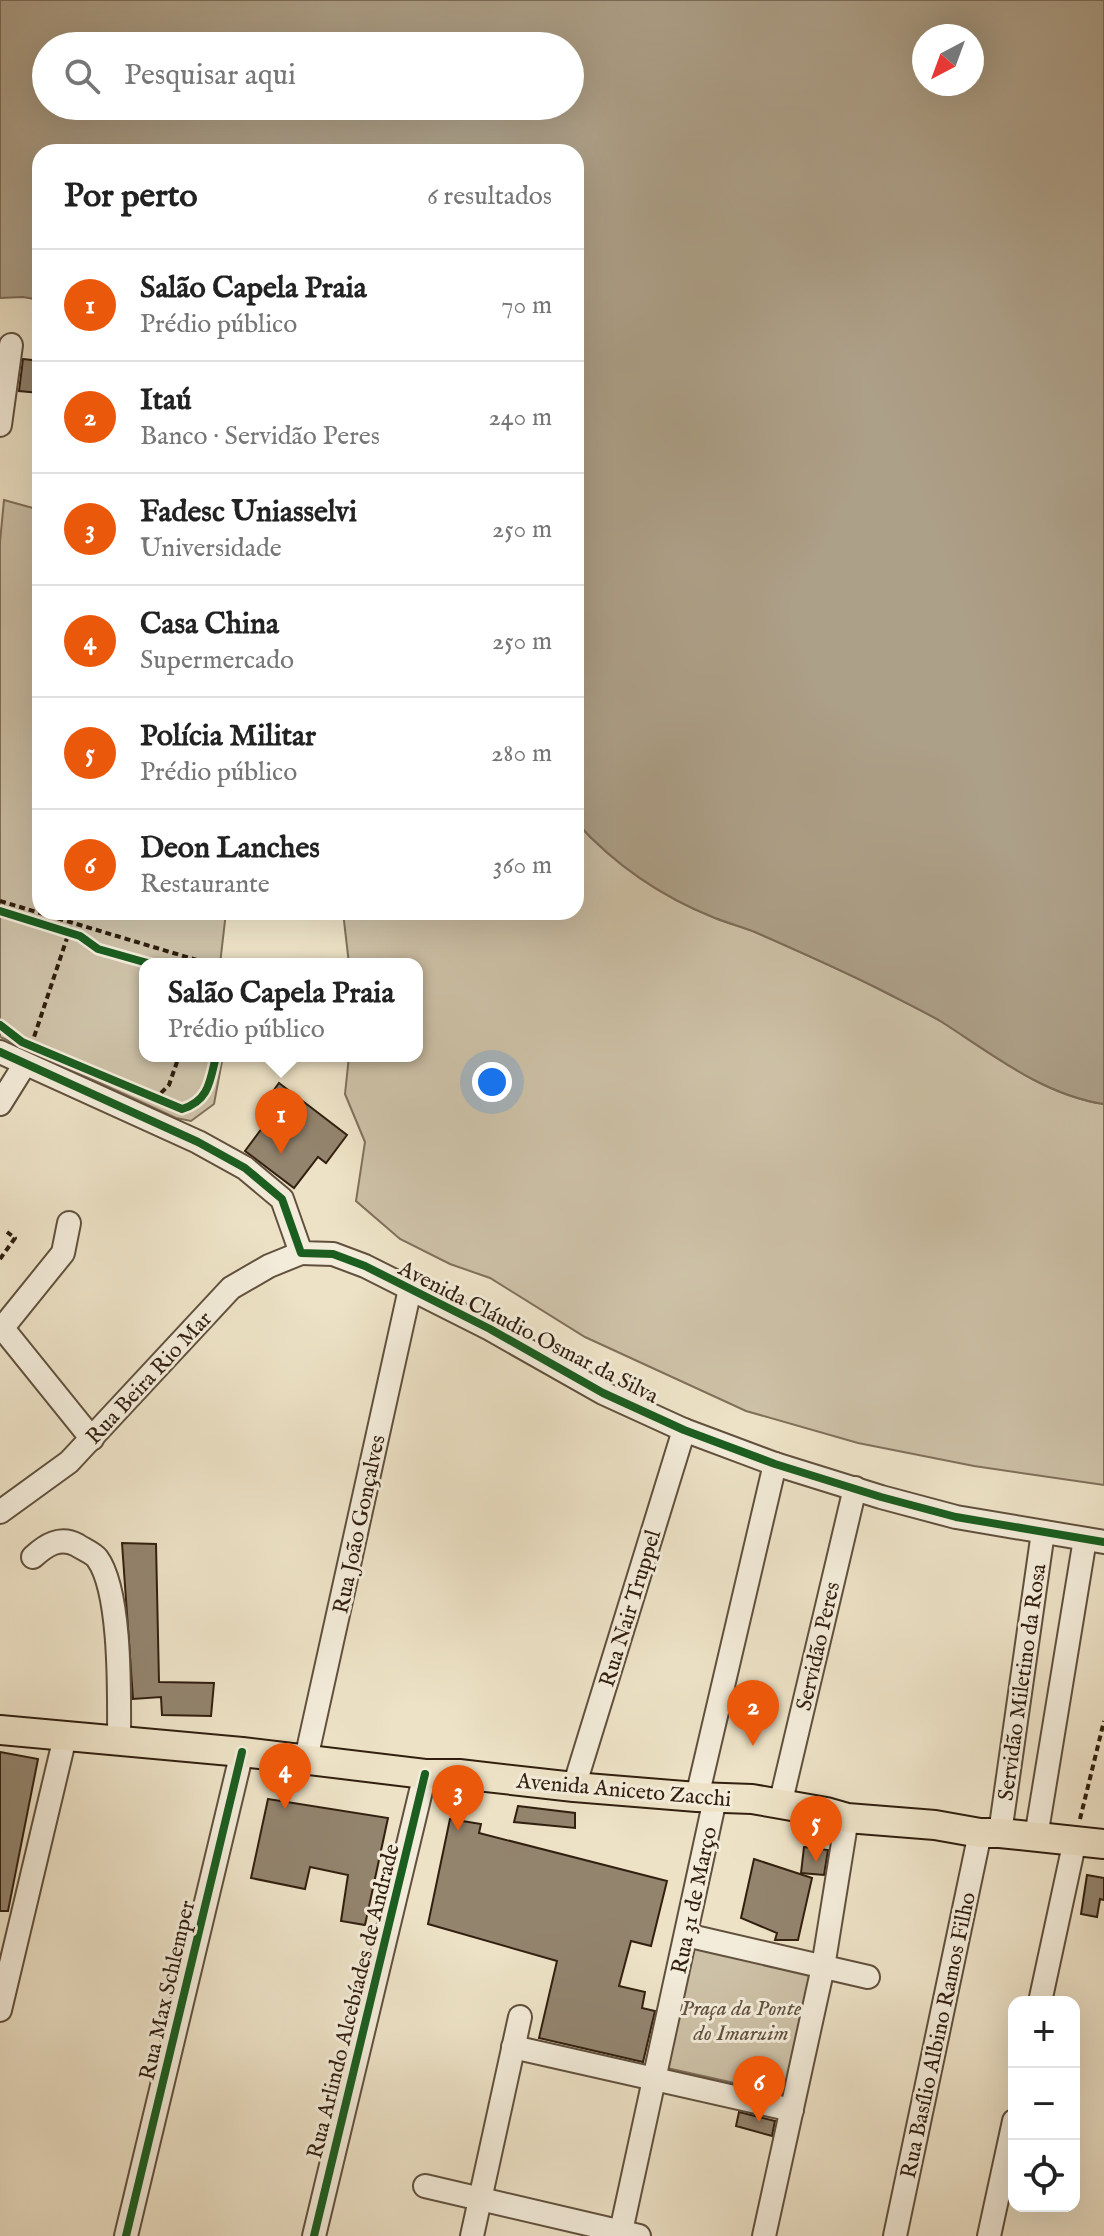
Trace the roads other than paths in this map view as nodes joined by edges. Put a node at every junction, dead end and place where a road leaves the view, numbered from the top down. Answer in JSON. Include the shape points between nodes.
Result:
{"nodes":[{"id":1,"x":11,"y":345,"type":"dead end"},
{"id":2,"x":0,"y":425,"type":"edge"},
{"id":3,"x":26,"y":1051,"type":"junction"},
{"id":4,"x":0,"y":1052,"type":"edge"},
{"id":5,"x":0,"y":1104,"type":"edge"},
{"id":6,"x":69,"y":1223,"type":"dead end"},
{"id":7,"x":301,"y":1253,"type":"junction"},
{"id":8,"x":410,"y":1289,"type":"junction"},
{"id":9,"x":1,"y":1328,"type":"edge"},
{"id":10,"x":684,"y":1430,"type":"junction"},
{"id":11,"x":92,"y":1439,"type":"junction"},
{"id":12,"x":775,"y":1464,"type":"junction"},
{"id":13,"x":855,"y":1488,"type":"junction"},
{"id":14,"x":0,"y":1512,"type":"edge"},
{"id":15,"x":1043,"y":1532,"type":"junction"},
{"id":16,"x":1094,"y":1541,"type":"edge"},
{"id":17,"x":33,"y":1557,"type":"dead end"},
{"id":18,"x":0,"y":1730,"type":"edge"},
{"id":19,"x":65,"y":1737,"type":"junction"},
{"id":20,"x":119,"y":1741,"type":"junction"},
{"id":21,"x":242,"y":1752,"type":"junction"},
{"id":22,"x":306,"y":1759,"type":"junction"},
{"id":23,"x":425,"y":1774,"type":"junction"},
{"id":24,"x":574,"y":1787,"type":"junction"},
{"id":25,"x":706,"y":1798,"type":"junction"},
{"id":26,"x":780,"y":1805,"type":"junction"},
{"id":27,"x":847,"y":1818,"type":"junction"},
{"id":28,"x":990,"y":1833,"type":"junction"},
{"id":29,"x":1036,"y":1837,"type":"junction"},
{"id":30,"x":1075,"y":1840,"type":"junction"},
{"id":31,"x":1104,"y":1844,"type":"edge"},
{"id":32,"x":686,"y":1935,"type":"junction"},
{"id":33,"x":823,"y":1967,"type":"junction"},
{"id":34,"x":868,"y":1977,"type":"dead end"},
{"id":35,"x":1041,"y":1996,"type":"edge"},
{"id":36,"x":0,"y":2010,"type":"edge"},
{"id":37,"x":520,"y":2017,"type":"dead end"},
{"id":38,"x":513,"y":2047,"type":"junction"},
{"id":39,"x":654,"y":2079,"type":"junction"},
{"id":40,"x":792,"y":2110,"type":"junction"},
{"id":41,"x":1010,"y":2140,"type":"edge"},
{"id":42,"x":425,"y":2186,"type":"dead end"},
{"id":43,"x":480,"y":2199,"type":"junction"},
{"id":44,"x":627,"y":2235,"type":"edge"},
{"id":45,"x":126,"y":2236,"type":"edge"},
{"id":46,"x":314,"y":2236,"type":"edge"},
{"id":47,"x":472,"y":2236,"type":"edge"},
{"id":48,"x":764,"y":2236,"type":"edge"},
{"id":49,"x":895,"y":2236,"type":"edge"},
{"id":50,"x":989,"y":2236,"type":"edge"}],
"edges":[{"from":1,"to":2,"type":"street"},
{"from":3,"to":4,"type":"street"},
{"from":3,"to":5,"type":"street"},
{"from":3,"to":7,"type":"street","via":[[140,1104],[266,1184],[282,1199]]},
{"from":6,"to":9,"type":"street","via":[[63,1253]]},
{"from":7,"to":8,"type":"street","name":"Avenida Cláudio Osmar da Silva","via":[[349,1259]]},
{"from":7,"to":11,"type":"street","name":"Rua Beira Rio Mar","via":[[231,1288]]},
{"from":8,"to":10,"type":"street","name":"Avenida Cláudio Osmar da Silva","via":[[603,1393]]},
{"from":8,"to":22,"type":"street","name":"Rua João Gonçalves"},
{"from":9,"to":11,"type":"street"},
{"from":10,"to":12,"type":"street","name":"Avenida Cláudio Osmar da Silva"},
{"from":10,"to":24,"type":"street","name":"Rua Nair Truppel"},
{"from":11,"to":14,"type":"street","name":"Rua Beira Rio Mar","via":[[51,1477]]},
{"from":12,"to":13,"type":"street","name":"Avenida Cláudio Osmar da Silva"},
{"from":12,"to":25,"type":"street","name":"Rua 31 de Março"},
{"from":13,"to":15,"type":"street","name":"Avenida Cláudio Osmar da Silva","via":[[956,1517]]},
{"from":13,"to":26,"type":"street","name":"Servidão Peres"},
{"from":15,"to":16,"type":"street","name":"Avenida Cláudio Osmar da Silva"},
{"from":15,"to":28,"type":"street","name":"Servidão Miletino da Rosa"},
{"from":16,"to":29,"type":"street"},
{"from":17,"to":20,"type":"street","via":[[47,1544],[70,1542],[96,1556],[109,1582],[119,1659]]},
{"from":18,"to":19,"type":"main road","name":"Avenida Aniceto Zacchi"},
{"from":19,"to":20,"type":"main road","name":"Avenida Aniceto Zacchi"},
{"from":19,"to":36,"type":"street"},
{"from":20,"to":21,"type":"main road","name":"Avenida Aniceto Zacchi"},
{"from":21,"to":22,"type":"main road","name":"Avenida Aniceto Zacchi"},
{"from":21,"to":45,"type":"street","name":"Rua Max Schlemper"},
{"from":22,"to":23,"type":"main road","name":"Avenida Aniceto Zacchi"},
{"from":23,"to":24,"type":"main road","name":"Avenida Aniceto Zacchi"},
{"from":23,"to":46,"type":"street","name":"Rua Arlindo Alcebíades de Andrade"},
{"from":24,"to":25,"type":"main road","name":"Avenida Aniceto Zacchi"},
{"from":25,"to":26,"type":"main road","name":"Avenida Aniceto Zacchi"},
{"from":25,"to":32,"type":"street","name":"Rua 31 de Março"},
{"from":26,"to":27,"type":"main road","name":"Avenida Aniceto Zacchi"},
{"from":27,"to":28,"type":"main road","name":"Avenida Aniceto Zacchi"},
{"from":27,"to":33,"type":"street"},
{"from":28,"to":29,"type":"main road","name":"Avenida Aniceto Zacchi"},
{"from":28,"to":49,"type":"street","name":"Rua Basílio Albino Ramos Filho"},
{"from":29,"to":30,"type":"main road","name":"Avenida Aniceto Zacchi"},
{"from":30,"to":31,"type":"main road","name":"Avenida Aniceto Zacchi"},
{"from":30,"to":35,"type":"street"},
{"from":32,"to":33,"type":"street"},
{"from":32,"to":39,"type":"street","name":"Rua 31 de Março"},
{"from":33,"to":34,"type":"street"},
{"from":33,"to":40,"type":"street"},
{"from":37,"to":38,"type":"street"},
{"from":38,"to":39,"type":"street"},
{"from":38,"to":43,"type":"street"},
{"from":39,"to":40,"type":"street"},
{"from":39,"to":44,"type":"street","name":"Rua 31 de Março"},
{"from":40,"to":48,"type":"street"},
{"from":41,"to":50,"type":"street"},
{"from":42,"to":43,"type":"street"},
{"from":43,"to":44,"type":"street"},
{"from":43,"to":47,"type":"street"}]}
